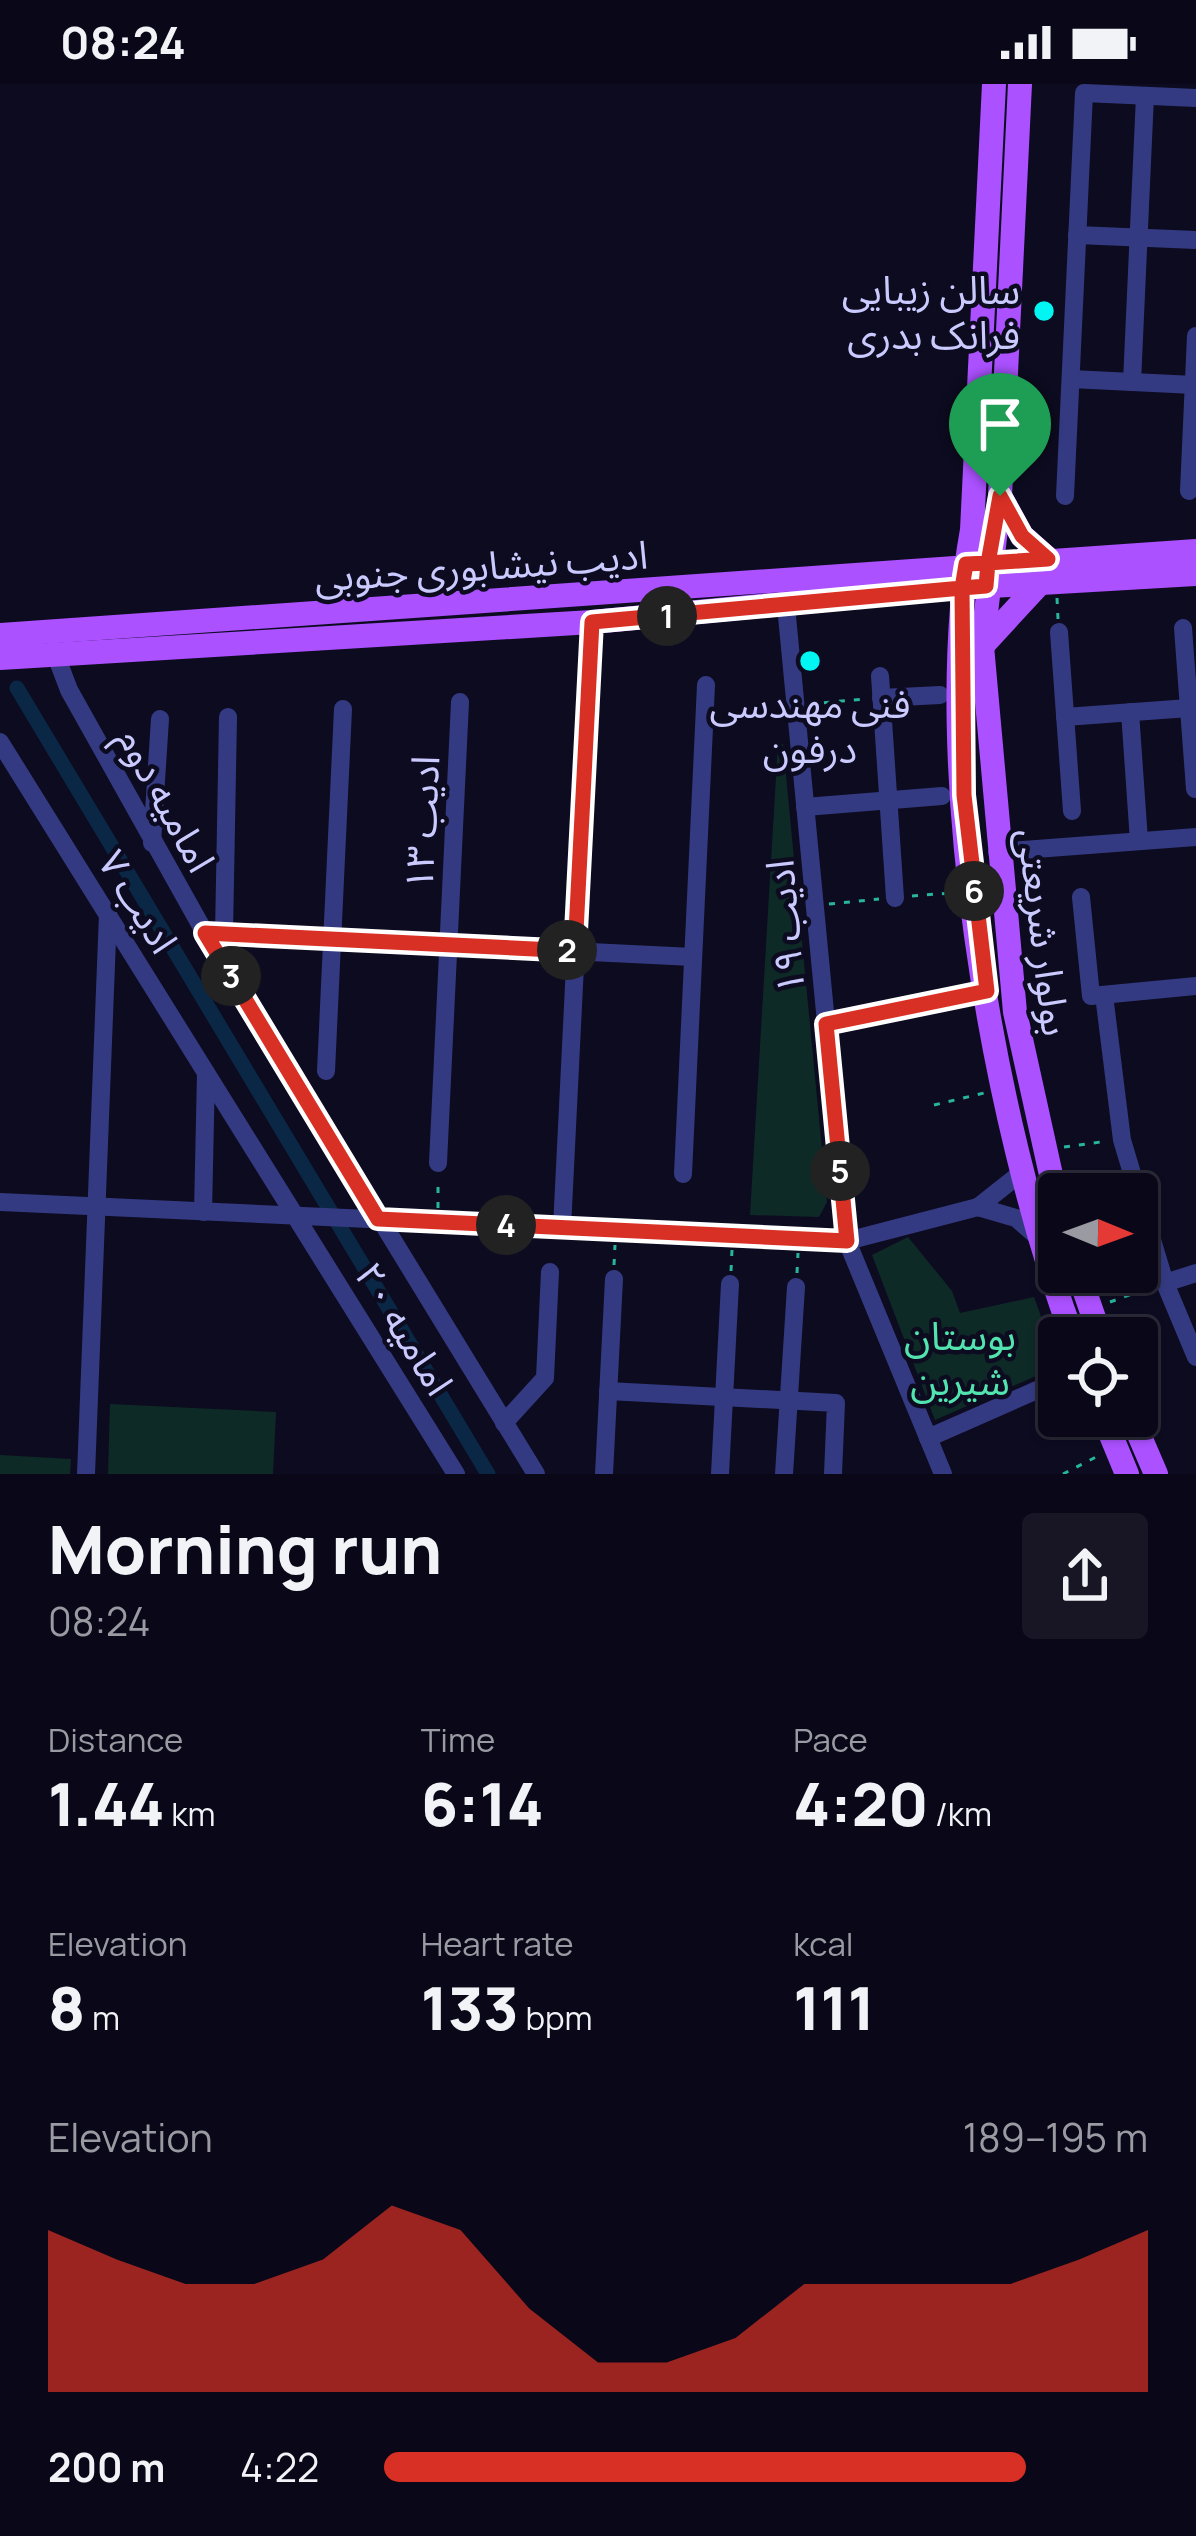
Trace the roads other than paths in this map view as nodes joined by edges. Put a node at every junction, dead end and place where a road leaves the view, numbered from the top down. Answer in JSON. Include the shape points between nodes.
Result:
{"nodes":[{"id":1,"x":994,"y":84,"type":"edge"},
{"id":2,"x":1020,"y":84,"type":"edge"},
{"id":3,"x":1196,"y":84,"type":"edge"},
{"id":4,"x":1093,"y":90,"type":"edge"},
{"id":5,"x":1145,"y":96,"type":"junction"},
{"id":6,"x":1196,"y":98,"type":"edge"},
{"id":7,"x":1077,"y":235,"type":"junction"},
{"id":8,"x":1138,"y":238,"type":"junction"},
{"id":9,"x":1196,"y":241,"type":"edge"},
{"id":10,"x":1196,"y":336,"type":"edge"},
{"id":11,"x":1071,"y":380,"type":"junction"},
{"id":12,"x":1132,"y":382,"type":"junction"},
{"id":13,"x":1194,"y":385,"type":"edge"},
{"id":14,"x":1189,"y":491,"type":"dead end"},
{"id":15,"x":1000,"y":496,"type":"junction"},
{"id":16,"x":1065,"y":496,"type":"dead end"},
{"id":17,"x":1196,"y":551,"type":"edge"},
{"id":18,"x":1048,"y":574,"type":"junction"},
{"id":19,"x":1196,"y":574,"type":"edge"},
{"id":20,"x":976,"y":575,"type":"junction"},
{"id":21,"x":786,"y":606,"type":"junction"},
{"id":22,"x":592,"y":622,"type":"junction"},
{"id":23,"x":1183,"y":628,"type":"dead end"},
{"id":24,"x":1059,"y":632,"type":"road end"},
{"id":25,"x":0,"y":635,"type":"edge"},
{"id":26,"x":982,"y":646,"type":"junction"},
{"id":27,"x":55,"y":653,"type":"junction"},
{"id":28,"x":0,"y":658,"type":"edge"},
{"id":29,"x":880,"y":676,"type":"dead end"},
{"id":30,"x":706,"y":686,"type":"dead end"},
{"id":31,"x":940,"y":695,"type":"dead end"},
{"id":32,"x":880,"y":698,"type":"junction"},
{"id":33,"x":460,"y":702,"type":"dead end"},
{"id":34,"x":1189,"y":708,"type":"junction"},
{"id":35,"x":343,"y":710,"type":"dead end"},
{"id":36,"x":1130,"y":712,"type":"junction"},
{"id":37,"x":228,"y":717,"type":"dead end"},
{"id":38,"x":1065,"y":717,"type":"junction"},
{"id":39,"x":160,"y":719,"type":"dead end"},
{"id":40,"x":0,"y":742,"type":"edge"},
{"id":41,"x":1195,"y":790,"type":"edge"},
{"id":42,"x":942,"y":796,"type":"dead end"},
{"id":43,"x":888,"y":799,"type":"junction"},
{"id":44,"x":806,"y":807,"type":"junction"},
{"id":45,"x":1072,"y":812,"type":"dead end"},
{"id":46,"x":1196,"y":836,"type":"edge"},
{"id":47,"x":1139,"y":841,"type":"junction"},
{"id":48,"x":152,"y":843,"type":"junction"},
{"id":49,"x":997,"y":852,"type":"junction"},
{"id":50,"x":1081,"y":896,"type":"dead end"},
{"id":51,"x":895,"y":898,"type":"dead end"},
{"id":52,"x":108,"y":914,"type":"junction"},
{"id":53,"x":214,"y":934,"type":"junction"},
{"id":54,"x":332,"y":939,"type":"junction"},
{"id":55,"x":448,"y":945,"type":"junction"},
{"id":56,"x":575,"y":951,"type":"junction"},
{"id":57,"x":693,"y":956,"type":"junction"},
{"id":58,"x":1196,"y":986,"type":"edge"},
{"id":59,"x":987,"y":991,"type":"junction"},
{"id":60,"x":1098,"y":995,"type":"junction"},
{"id":61,"x":826,"y":1024,"type":"junction"},
{"id":62,"x":206,"y":1070,"type":"junction"},
{"id":63,"x":326,"y":1071,"type":"dead end"},
{"id":64,"x":438,"y":1162,"type":"road end"},
{"id":65,"x":1021,"y":1173,"type":"junction"},
{"id":66,"x":1051,"y":1173,"type":"edge"},
{"id":67,"x":683,"y":1174,"type":"dead end"},
{"id":68,"x":0,"y":1202,"type":"edge"},
{"id":69,"x":99,"y":1207,"type":"junction"},
{"id":70,"x":978,"y":1207,"type":"junction"},
{"id":71,"x":202,"y":1212,"type":"junction"},
{"id":72,"x":298,"y":1217,"type":"junction"},
{"id":73,"x":378,"y":1219,"type":"junction"},
{"id":74,"x":562,"y":1228,"type":"junction"},
{"id":75,"x":1038,"y":1231,"type":"edge"},
{"id":76,"x":1038,"y":1236,"type":"edge"},
{"id":77,"x":847,"y":1241,"type":"junction"},
{"id":78,"x":550,"y":1272,"type":"dead end"},
{"id":79,"x":1196,"y":1273,"type":"edge"},
{"id":80,"x":614,"y":1279,"type":"road end"},
{"id":81,"x":1165,"y":1283,"type":"junction"},
{"id":82,"x":730,"y":1284,"type":"road end"},
{"id":83,"x":796,"y":1287,"type":"road end"},
{"id":84,"x":1196,"y":1357,"type":"edge"},
{"id":85,"x":1037,"y":1390,"type":"dead end"},
{"id":86,"x":608,"y":1391,"type":"junction"},
{"id":87,"x":724,"y":1397,"type":"junction"},
{"id":88,"x":789,"y":1400,"type":"junction"},
{"id":89,"x":504,"y":1423,"type":"junction"},
{"id":90,"x":1111,"y":1437,"type":"edge"},
{"id":91,"x":1140,"y":1437,"type":"edge"},
{"id":92,"x":928,"y":1438,"type":"junction"},
{"id":93,"x":86,"y":1474,"type":"edge"},
{"id":94,"x":456,"y":1474,"type":"edge"},
{"id":95,"x":536,"y":1474,"type":"edge"},
{"id":96,"x":604,"y":1474,"type":"edge"},
{"id":97,"x":720,"y":1474,"type":"edge"},
{"id":98,"x":784,"y":1474,"type":"edge"},
{"id":99,"x":832,"y":1474,"type":"edge"},
{"id":100,"x":943,"y":1474,"type":"edge"},
{"id":101,"x":1127,"y":1474,"type":"edge"},
{"id":102,"x":1156,"y":1474,"type":"edge"}],
"edges":[{"from":1,"to":20,"type":"main road","name":"بولوار شریعتی"},
{"from":2,"to":15,"type":"main road","name":"بولوار شریعتی"},
{"from":3,"to":6,"type":"street"},
{"from":4,"to":5,"type":"street"},
{"from":4,"to":7,"type":"street"},
{"from":5,"to":6,"type":"street"},
{"from":5,"to":8,"type":"street"},
{"from":7,"to":8,"type":"street"},
{"from":7,"to":11,"type":"street"},
{"from":8,"to":9,"type":"street"},
{"from":8,"to":12,"type":"street"},
{"from":10,"to":13,"type":"street"},
{"from":11,"to":12,"type":"street"},
{"from":11,"to":16,"type":"street"},
{"from":12,"to":13,"type":"street"},
{"from":13,"to":14,"type":"street"},
{"from":15,"to":18,"type":"main road"},
{"from":15,"to":20,"type":"main road","name":"بولوار شریعتی"},
{"from":17,"to":18,"type":"main road"},
{"from":18,"to":19,"type":"main road"},
{"from":18,"to":20,"type":"main road"},
{"from":18,"to":26,"type":"main road"},
{"from":20,"to":21,"type":"main road","name":"ادیب نیشابوری جنوبی"},
{"from":20,"to":25,"type":"main road","name":"ادیب نیشابوری جنوبی"},
{"from":20,"to":26,"type":"main road","name":"بولوار شریعتی"},
{"from":20,"to":59,"type":"main road","name":"بولوار شریعتی","via":[[964,795]]},
{"from":21,"to":22,"type":"main road","name":"ادیب نیشابوری جنوبی"},
{"from":21,"to":44,"type":"street","name":"ادیب ۱۹"},
{"from":22,"to":27,"type":"main road","name":"ادیب نیشابوری جنوبی"},
{"from":22,"to":56,"type":"street"},
{"from":23,"to":34,"type":"street"},
{"from":24,"to":38,"type":"street"},
{"from":26,"to":49,"type":"main road","name":"بولوار شریعتی"},
{"from":27,"to":28,"type":"main road","name":"ادیب نیشابوری جنوبی"},
{"from":27,"to":48,"type":"street","name":"امامیه دوم"},
{"from":29,"to":32,"type":"street"},
{"from":30,"to":57,"type":"street"},
{"from":31,"to":32,"type":"street"},
{"from":32,"to":43,"type":"street"},
{"from":33,"to":55,"type":"street","name":"ادیب ۱۳"},
{"from":34,"to":36,"type":"street"},
{"from":34,"to":41,"type":"street"},
{"from":35,"to":54,"type":"street"},
{"from":36,"to":38,"type":"street"},
{"from":36,"to":47,"type":"street"},
{"from":37,"to":53,"type":"street"},
{"from":38,"to":45,"type":"street"},
{"from":39,"to":48,"type":"street"},
{"from":40,"to":52,"type":"street","name":"ادیب ۷"},
{"from":42,"to":43,"type":"street"},
{"from":43,"to":44,"type":"street"},
{"from":43,"to":51,"type":"street"},
{"from":44,"to":61,"type":"street","name":"ادیب ۱۹"},
{"from":46,"to":47,"type":"street"},
{"from":47,"to":49,"type":"street"},
{"from":48,"to":53,"type":"street","name":"امامیه دوم"},
{"from":49,"to":66,"type":"main road","name":"بولوار شریعتی","via":[[1015,1012]]},
{"from":50,"to":60,"type":"street"},
{"from":52,"to":62,"type":"street","name":"ادیب ۷"},
{"from":52,"to":69,"type":"street"},
{"from":53,"to":54,"type":"street"},
{"from":53,"to":73,"type":"street","name":"امامیه دوم"},
{"from":54,"to":55,"type":"street"},
{"from":54,"to":63,"type":"street"},
{"from":55,"to":56,"type":"street"},
{"from":55,"to":64,"type":"street","name":"ادیب ۱۳"},
{"from":56,"to":57,"type":"street"},
{"from":56,"to":74,"type":"street"},
{"from":57,"to":67,"type":"street"},
{"from":58,"to":60,"type":"street"},
{"from":59,"to":61,"type":"street"},
{"from":59,"to":65,"type":"main road","name":"بولوار شریعتی"},
{"from":60,"to":81,"type":"street","via":[[1122,1140]]},
{"from":61,"to":77,"type":"street","name":"ادیب ۱۹"},
{"from":62,"to":71,"type":"street"},
{"from":62,"to":72,"type":"street","name":"ادیب ۷"},
{"from":65,"to":70,"type":"street"},
{"from":65,"to":75,"type":"main road","name":"بولوار شریعتی"},
{"from":68,"to":69,"type":"street"},
{"from":69,"to":71,"type":"street"},
{"from":69,"to":93,"type":"street"},
{"from":70,"to":76,"type":"street","via":[[1016,1218]]},
{"from":70,"to":77,"type":"street"},
{"from":71,"to":72,"type":"street"},
{"from":72,"to":73,"type":"street"},
{"from":72,"to":94,"type":"street","name":"امامیه ۲۰"},
{"from":73,"to":74,"type":"street"},
{"from":73,"to":89,"type":"street","name":"امامیه ۲۰"},
{"from":74,"to":77,"type":"street"},
{"from":77,"to":92,"type":"street","name":"ادیب ۱۹"},
{"from":78,"to":89,"type":"street","via":[[545,1378]]},
{"from":79,"to":81,"type":"street"},
{"from":80,"to":86,"type":"street"},
{"from":81,"to":84,"type":"street"},
{"from":82,"to":87,"type":"street"},
{"from":83,"to":88,"type":"street"},
{"from":85,"to":92,"type":"street"},
{"from":86,"to":87,"type":"street"},
{"from":86,"to":96,"type":"street"},
{"from":87,"to":88,"type":"street"},
{"from":87,"to":97,"type":"street"},
{"from":88,"to":98,"type":"street"},
{"from":88,"to":99,"type":"street","via":[[836,1402]]},
{"from":89,"to":95,"type":"street","name":"امامیه ۲۰"},
{"from":90,"to":101,"type":"main road"},
{"from":91,"to":102,"type":"main road"},
{"from":92,"to":100,"type":"street","name":"ادیب ۱۹"}]}
